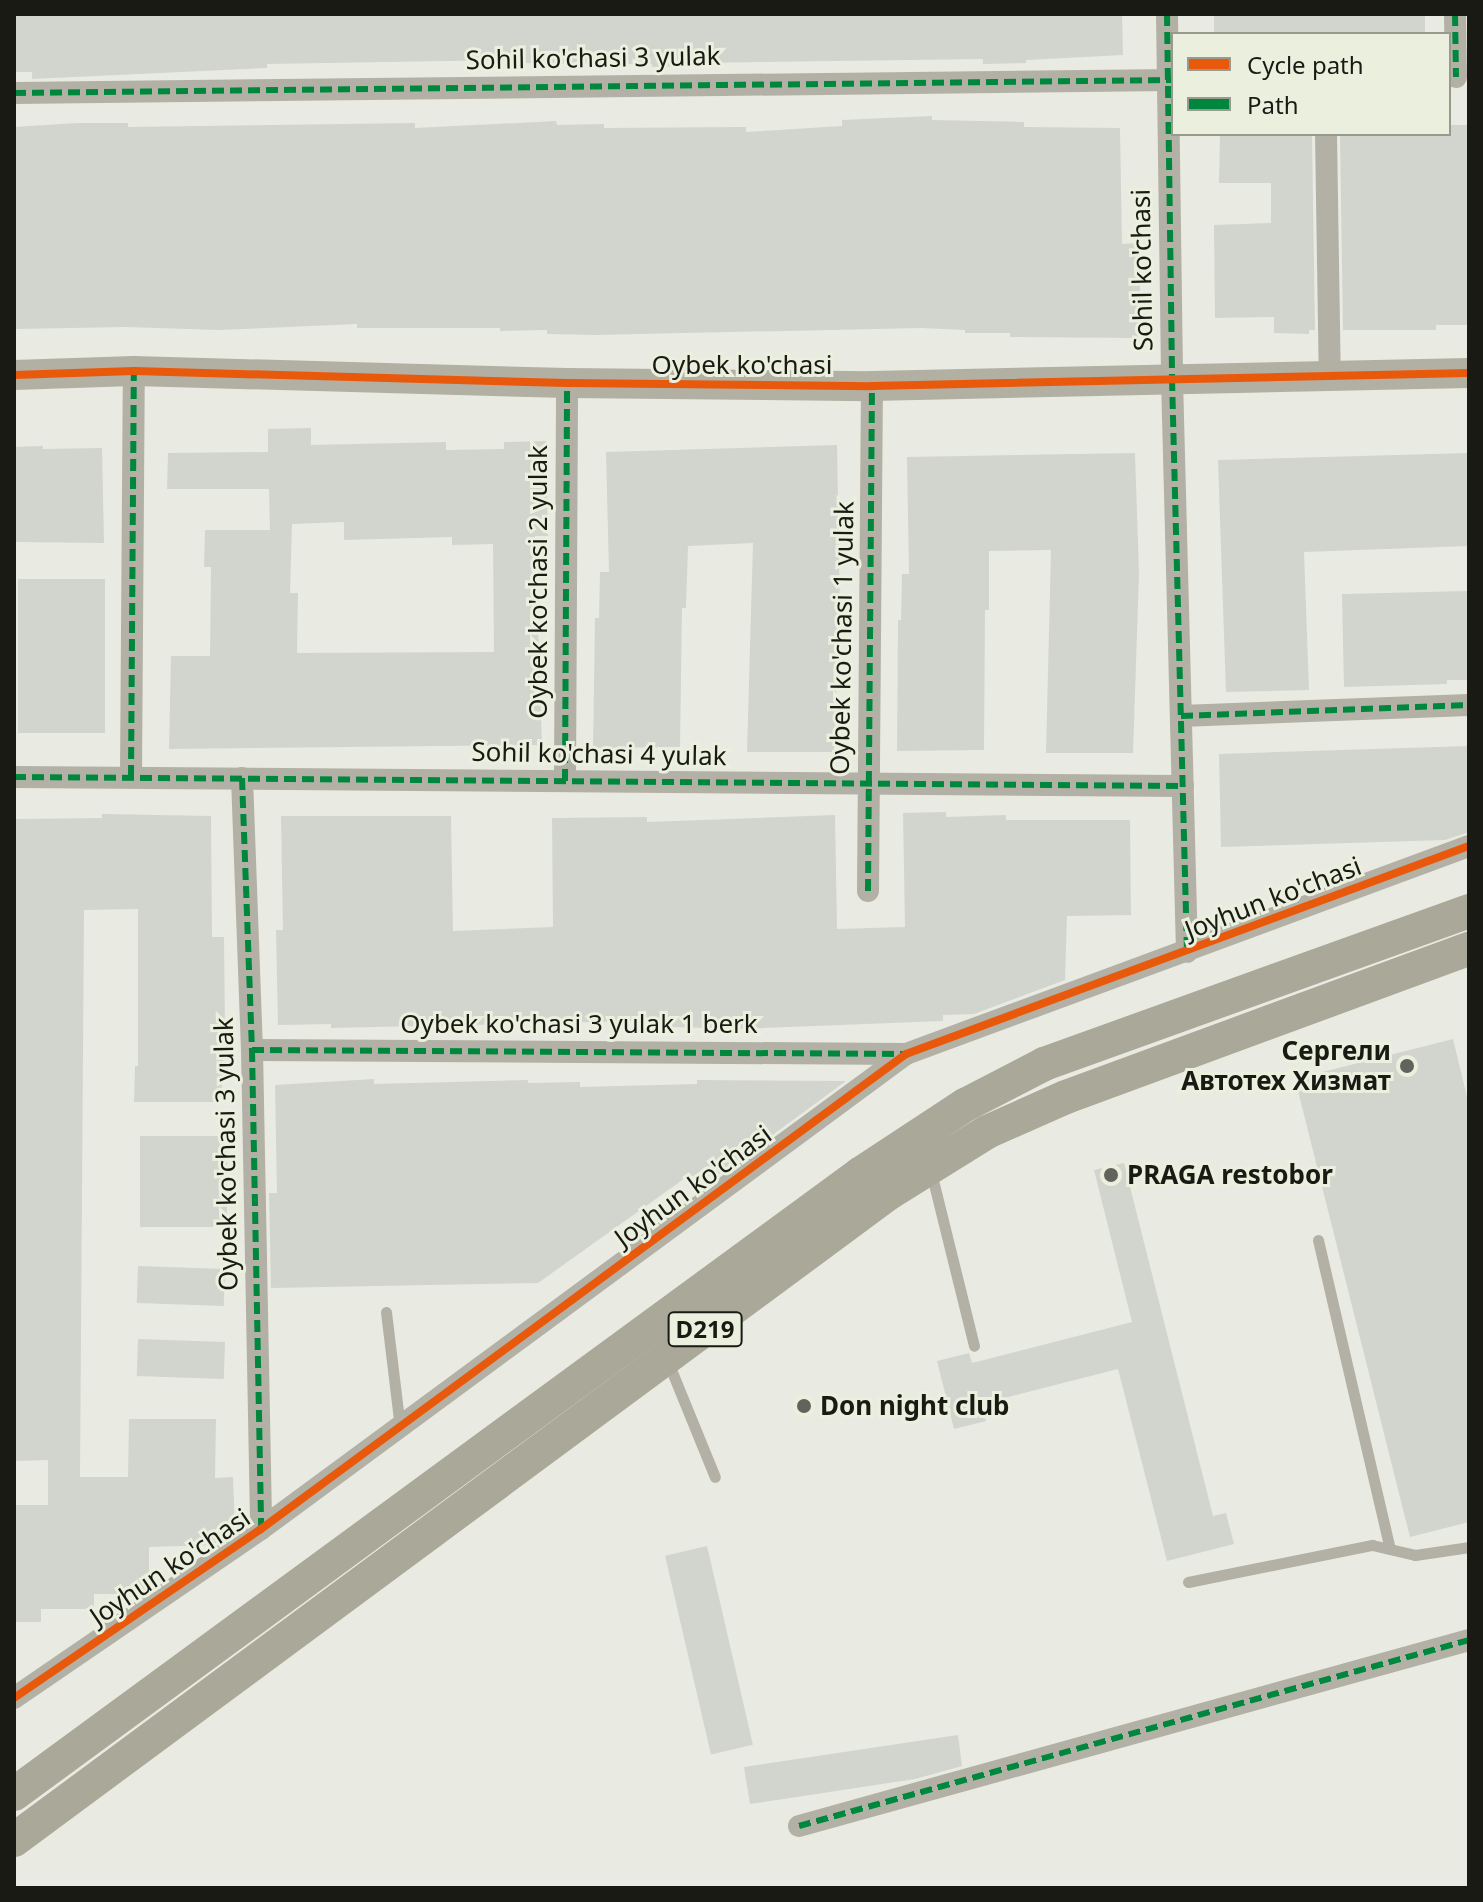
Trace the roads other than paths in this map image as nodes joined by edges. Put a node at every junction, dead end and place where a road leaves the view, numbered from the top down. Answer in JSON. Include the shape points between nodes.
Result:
{"nodes":[{"id":1,"x":1167,"y":14,"type":"edge"},
{"id":2,"x":1455,"y":14,"type":"edge"},
{"id":3,"x":1458,"y":77,"type":"edge"},
{"id":4,"x":1170,"y":80,"type":"edge"},
{"id":5,"x":14,"y":93,"type":"edge"},
{"id":6,"x":1326,"y":136,"type":"edge"},
{"id":7,"x":134,"y":371,"type":"junction"},
{"id":8,"x":1469,"y":373,"type":"edge"},
{"id":9,"x":14,"y":375,"type":"edge"},
{"id":10,"x":1330,"y":376,"type":"junction"},
{"id":11,"x":1172,"y":379,"type":"junction"},
{"id":12,"x":567,"y":383,"type":"junction"},
{"id":13,"x":872,"y":386,"type":"junction"},
{"id":14,"x":1469,"y":705,"type":"edge"},
{"id":15,"x":1181,"y":716,"type":"junction"},
{"id":16,"x":14,"y":777,"type":"edge"},
{"id":17,"x":131,"y":777,"type":"junction"},
{"id":18,"x":242,"y":778,"type":"junction"},
{"id":19,"x":565,"y":781,"type":"junction"},
{"id":20,"x":869,"y":786,"type":"junction"},
{"id":21,"x":1183,"y":786,"type":"junction"},
{"id":22,"x":1469,"y":846,"type":"edge"},
{"id":23,"x":868,"y":891,"type":"dead end"},
{"id":24,"x":1469,"y":911,"type":"edge"},
{"id":25,"x":1469,"y":949,"type":"edge"},
{"id":26,"x":1187,"y":952,"type":"junction"},
{"id":27,"x":252,"y":1050,"type":"junction"},
{"id":28,"x":906,"y":1054,"type":"junction"},
{"id":29,"x":930,"y":1168,"type":"junction"},
{"id":30,"x":1318,"y":1240,"type":"dead end"},
{"id":31,"x":386,"y":1312,"type":"dead end"},
{"id":32,"x":974,"y":1346,"type":"dead end"},
{"id":33,"x":667,"y":1358,"type":"junction"},
{"id":34,"x":400,"y":1427,"type":"junction"},
{"id":35,"x":715,"y":1477,"type":"dead end"},
{"id":36,"x":261,"y":1529,"type":"junction"},
{"id":37,"x":1469,"y":1547,"type":"edge"},
{"id":38,"x":1390,"y":1549,"type":"junction"},
{"id":39,"x":1188,"y":1582,"type":"dead end"},
{"id":40,"x":1469,"y":1640,"type":"edge"},
{"id":41,"x":14,"y":1698,"type":"edge"},
{"id":42,"x":14,"y":1794,"type":"edge"},
{"id":43,"x":799,"y":1826,"type":"dead end"},
{"id":44,"x":14,"y":1840,"type":"edge"}],
"edges":[{"from":1,"to":4,"type":"street","name":"Sohil ko'chasi"},
{"from":2,"to":3,"type":"street"},
{"from":4,"to":5,"type":"street","name":"Sohil ko'chasi 3 yulak"},
{"from":4,"to":11,"type":"street","name":"Sohil ko'chasi"},
{"from":6,"to":10,"type":"street"},
{"from":7,"to":9,"type":"street","name":"Oybek ko'chasi"},
{"from":7,"to":12,"type":"street","name":"Oybek ko'chasi"},
{"from":7,"to":17,"type":"street"},
{"from":8,"to":10,"type":"street","name":"Oybek ko'chasi"},
{"from":10,"to":11,"type":"street","name":"Oybek ko'chasi"},
{"from":11,"to":13,"type":"street","name":"Oybek ko'chasi"},
{"from":11,"to":15,"type":"street","name":"Sohil ko'chasi"},
{"from":12,"to":13,"type":"street","name":"Oybek ko'chasi"},
{"from":12,"to":19,"type":"street","name":"Oybek ko'chasi 2 yulak"},
{"from":13,"to":20,"type":"street","name":"Oybek ko'chasi 1 yulak"},
{"from":14,"to":15,"type":"street"},
{"from":15,"to":21,"type":"street","name":"Sohil ko'chasi"},
{"from":16,"to":17,"type":"street","name":"Sohil ko'chasi 4 yulak"},
{"from":17,"to":18,"type":"street","name":"Sohil ko'chasi 4 yulak"},
{"from":18,"to":19,"type":"street","name":"Sohil ko'chasi 4 yulak"},
{"from":18,"to":27,"type":"street","name":"Oybek ko'chasi 3 yulak"},
{"from":19,"to":20,"type":"street","name":"Sohil ko'chasi 4 yulak"},
{"from":20,"to":21,"type":"street","name":"Sohil ko'chasi 4 yulak"},
{"from":20,"to":23,"type":"street","name":"Oybek ko'chasi 1 yulak"},
{"from":21,"to":26,"type":"street","name":"Sohil ko'chasi"},
{"from":22,"to":26,"type":"street","name":"Joyhun ko'chasi"},
{"from":24,"to":42,"type":"main road","number":"D219","via":[[1044,1064],[965,1105],[847,1183]]},
{"from":25,"to":29,"type":"main road","number":"D219","via":[[1066,1097],[987,1132]]},
{"from":26,"to":28,"type":"street","name":"Joyhun ko'chasi"},
{"from":27,"to":28,"type":"street","name":"Oybek ko'chasi 3 yulak 1 berk"},
{"from":27,"to":36,"type":"street","name":"Oybek ko'chasi 3 yulak"},
{"from":28,"to":34,"type":"street","name":"Joyhun ko'chasi"},
{"from":29,"to":32,"type":"lane"},
{"from":29,"to":33,"type":"main road","number":"D219"},
{"from":30,"to":38,"type":"lane"},
{"from":31,"to":34,"type":"lane"},
{"from":33,"to":35,"type":"lane"},
{"from":33,"to":44,"type":"main road","number":"D219"},
{"from":34,"to":36,"type":"street","name":"Joyhun ko'chasi"},
{"from":36,"to":41,"type":"street","name":"Joyhun ko'chasi"},
{"from":37,"to":38,"type":"lane","via":[[1415,1555]]},
{"from":38,"to":39,"type":"lane","via":[[1372,1545]]},
{"from":40,"to":43,"type":"street"}]}
